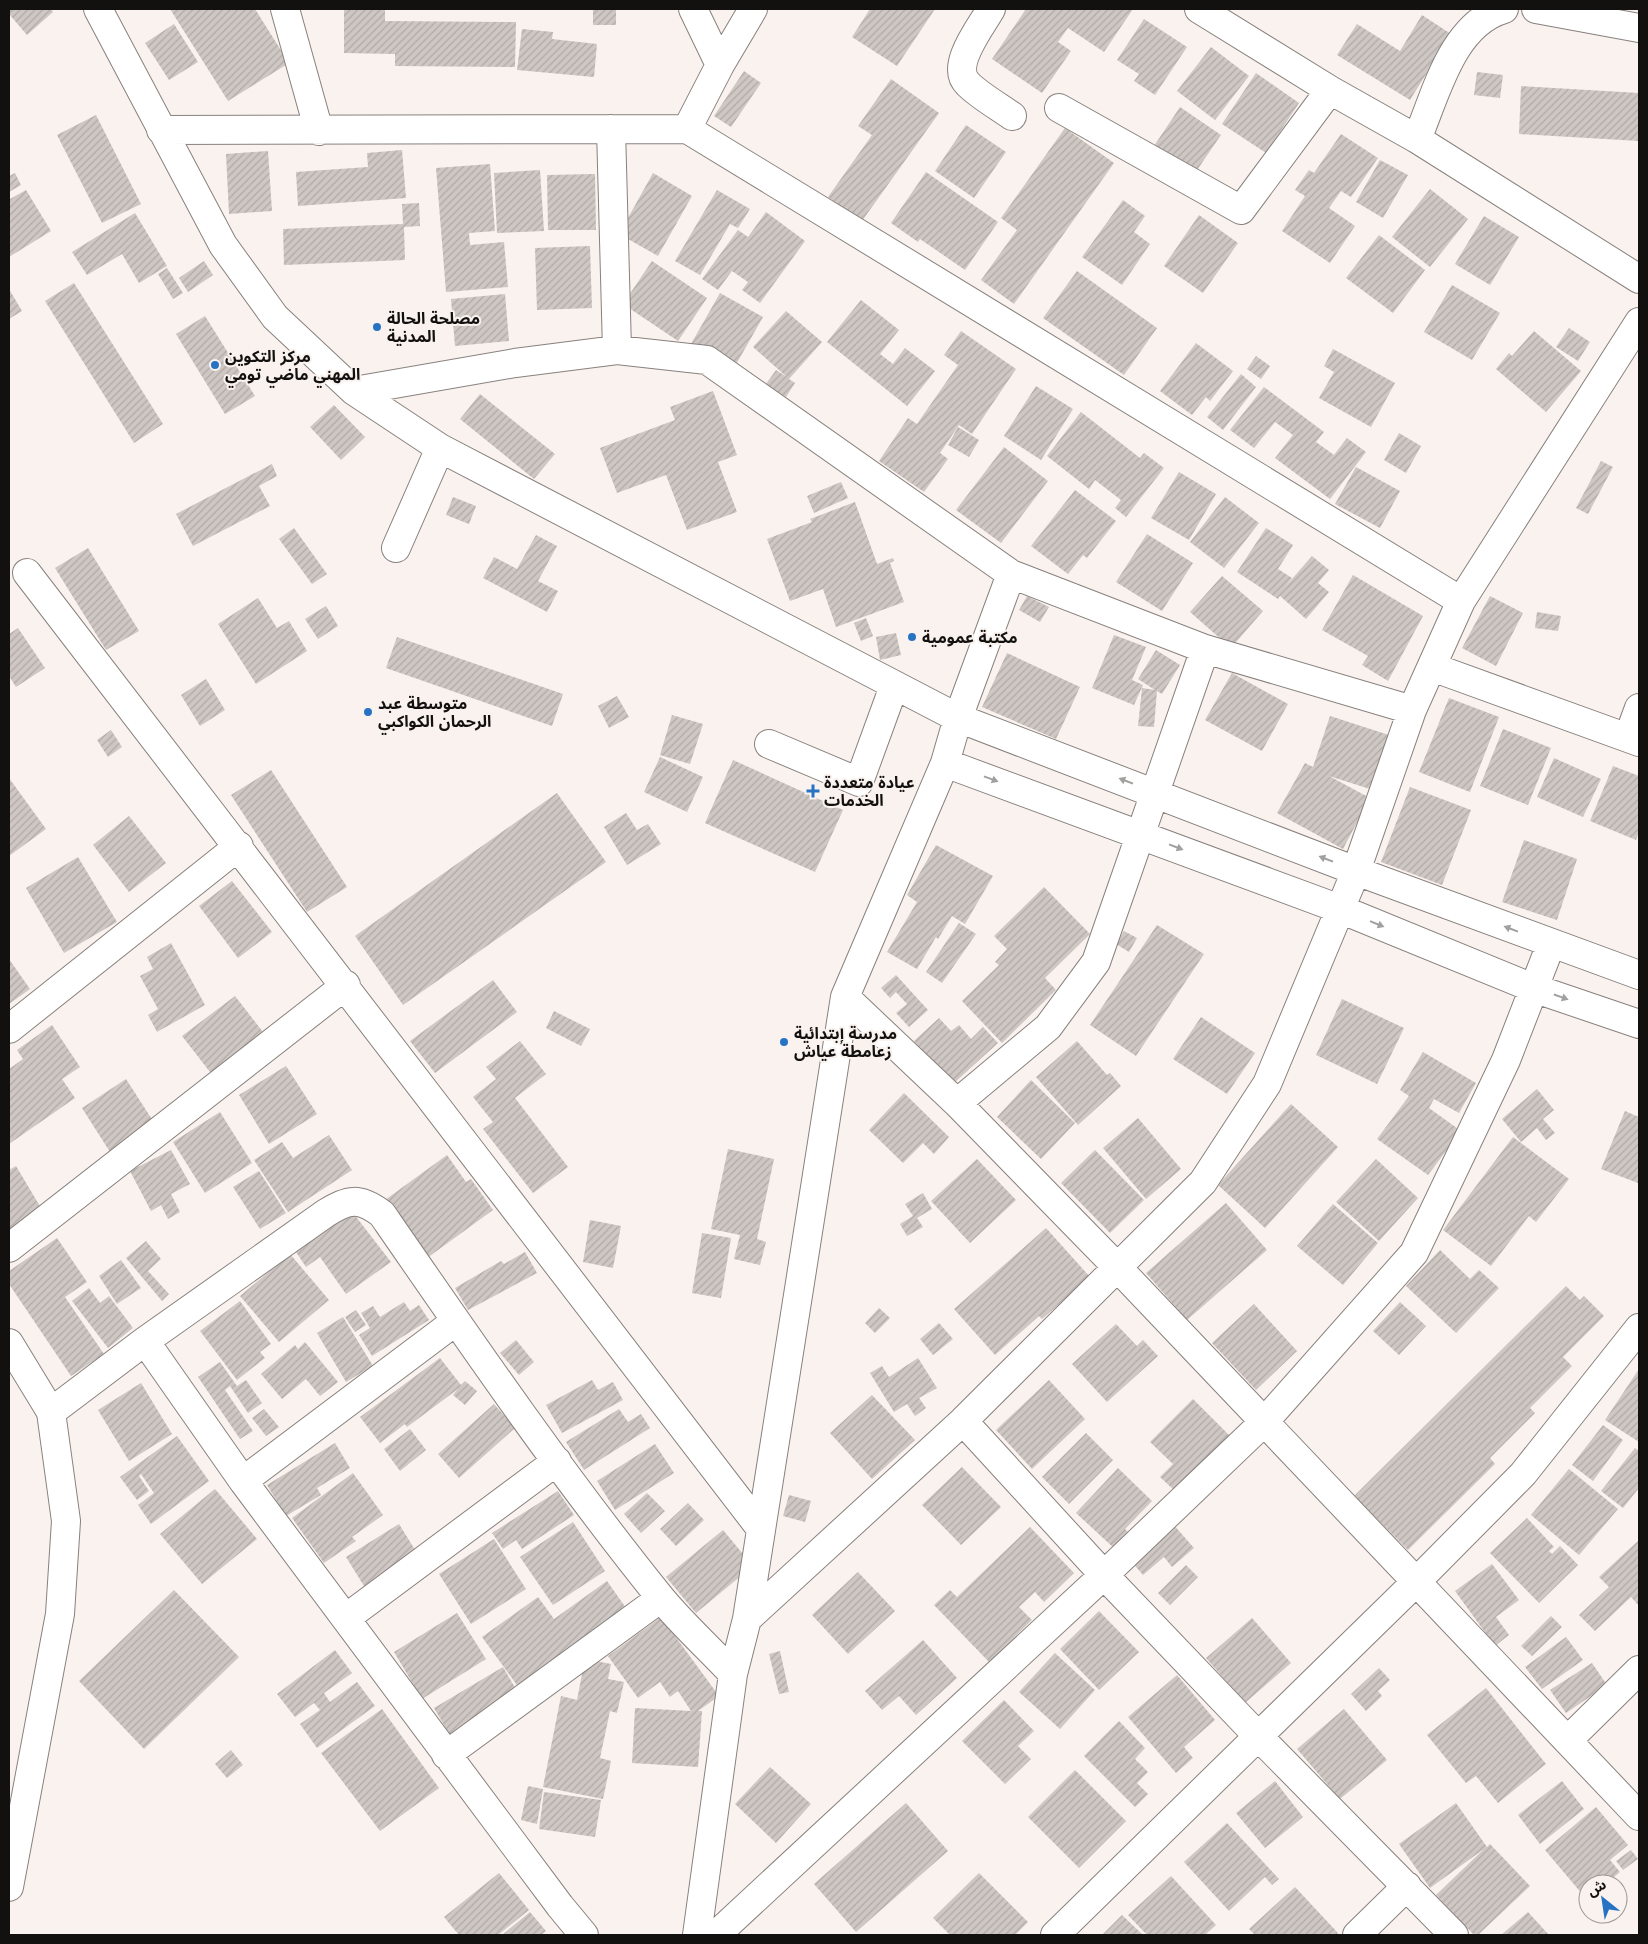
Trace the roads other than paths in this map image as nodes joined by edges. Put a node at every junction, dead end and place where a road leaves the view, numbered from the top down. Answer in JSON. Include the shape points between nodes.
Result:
{"nodes":[{"id":1,"x":98,"y":9,"type":"edge"},
{"id":2,"x":285,"y":9,"type":"edge"},
{"id":3,"x":693,"y":9,"type":"edge"},
{"id":4,"x":753,"y":9,"type":"edge"},
{"id":5,"x":991,"y":9,"type":"edge"},
{"id":6,"x":1199,"y":9,"type":"edge"},
{"id":7,"x":1504,"y":9,"type":"edge"},
{"id":8,"x":1536,"y":9,"type":"edge"},
{"id":9,"x":1595,"y":14,"type":"edge"},
{"id":10,"x":1639,"y":28,"type":"edge"},
{"id":11,"x":720,"y":65,"type":"junction"},
{"id":12,"x":1330,"y":90,"type":"junction"},
{"id":13,"x":1059,"y":108,"type":"dead end"},
{"id":14,"x":1012,"y":116,"type":"dead end"},
{"id":15,"x":611,"y":129,"type":"junction"},
{"id":16,"x":687,"y":129,"type":"junction"},
{"id":17,"x":161,"y":130,"type":"junction"},
{"id":18,"x":319,"y":131,"type":"junction"},
{"id":19,"x":1417,"y":139,"type":"junction"},
{"id":20,"x":1639,"y":279,"type":"edge"},
{"id":21,"x":1639,"y":322,"type":"edge"},
{"id":22,"x":617,"y":350,"type":"junction"},
{"id":23,"x":354,"y":391,"type":"junction"},
{"id":24,"x":440,"y":448,"type":"junction"},
{"id":25,"x":396,"y":548,"type":"dead end"},
{"id":26,"x":27,"y":573,"type":"dead end"},
{"id":27,"x":1011,"y":574,"type":"junction"},
{"id":28,"x":1461,"y":601,"type":"junction"},
{"id":29,"x":1205,"y":649,"type":"junction"},
{"id":30,"x":1432,"y":667,"type":"junction"},
{"id":31,"x":894,"y":686,"type":"junction"},
{"id":32,"x":1639,"y":708,"type":"edge"},
{"id":33,"x":1412,"y":710,"type":"junction"},
{"id":34,"x":958,"y":718,"type":"junction"},
{"id":35,"x":1634,"y":740,"type":"edge"},
{"id":36,"x":769,"y":744,"type":"dead end"},
{"id":37,"x":945,"y":763,"type":"junction"},
{"id":38,"x":1154,"y":792,"type":"junction"},
{"id":39,"x":1140,"y":833,"type":"junction"},
{"id":40,"x":239,"y":846,"type":"junction"},
{"id":41,"x":1356,"y":871,"type":"junction"},
{"id":42,"x":1340,"y":909,"type":"junction"},
{"id":43,"x":1550,"y":944,"type":"junction"},
{"id":44,"x":1639,"y":975,"type":"edge"},
{"id":45,"x":346,"y":985,"type":"junction"},
{"id":46,"x":1533,"y":988,"type":"junction"},
{"id":47,"x":845,"y":997,"type":"junction"},
{"id":48,"x":1639,"y":1024,"type":"edge"},
{"id":49,"x":9,"y":1028,"type":"edge"},
{"id":50,"x":956,"y":1103,"type":"junction"},
{"id":51,"x":9,"y":1248,"type":"edge"},
{"id":52,"x":1117,"y":1266,"type":"junction"},
{"id":53,"x":456,"y":1321,"type":"junction"},
{"id":54,"x":1639,"y":1328,"type":"edge"},
{"id":55,"x":145,"y":1341,"type":"junction"},
{"id":56,"x":9,"y":1343,"type":"edge"},
{"id":57,"x":51,"y":1412,"type":"junction"},
{"id":58,"x":963,"y":1421,"type":"junction"},
{"id":59,"x":1264,"y":1422,"type":"junction"},
{"id":60,"x":557,"y":1461,"type":"junction"},
{"id":61,"x":243,"y":1481,"type":"junction"},
{"id":62,"x":761,"y":1529,"type":"junction"},
{"id":63,"x":1104,"y":1575,"type":"junction"},
{"id":64,"x":1416,"y":1582,"type":"junction"},
{"id":65,"x":661,"y":1598,"type":"junction"},
{"id":66,"x":346,"y":1618,"type":"junction"},
{"id":67,"x":747,"y":1619,"type":"junction"},
{"id":68,"x":1639,"y":1670,"type":"edge"},
{"id":69,"x":733,"y":1674,"type":"junction"},
{"id":70,"x":1257,"y":1735,"type":"junction"},
{"id":71,"x":1568,"y":1740,"type":"junction"},
{"id":72,"x":446,"y":1754,"type":"junction"},
{"id":73,"x":1639,"y":1816,"type":"edge"},
{"id":74,"x":1407,"y":1886,"type":"junction"},
{"id":75,"x":9,"y":1887,"type":"edge"},
{"id":76,"x":584,"y":1935,"type":"edge"},
{"id":77,"x":697,"y":1935,"type":"edge"},
{"id":78,"x":716,"y":1935,"type":"edge"},
{"id":79,"x":1055,"y":1935,"type":"edge"},
{"id":80,"x":1357,"y":1935,"type":"edge"},
{"id":81,"x":1454,"y":1935,"type":"edge"}],
"edges":[{"from":1,"to":17,"type":"street"},
{"from":2,"to":18,"type":"street"},
{"from":3,"to":11,"type":"street"},
{"from":4,"to":11,"type":"street"},
{"from":5,"to":14,"type":"street","via":[[962,59],[960,72],[967,84]]},
{"from":6,"to":12,"type":"street"},
{"from":7,"to":19,"type":"street","via":[[1474,24],[1456,44]]},
{"from":8,"to":9,"type":"street"},
{"from":9,"to":10,"type":"street"},
{"from":11,"to":16,"type":"street"},
{"from":12,"to":13,"type":"street","via":[[1241,210]]},
{"from":12,"to":19,"type":"street"},
{"from":15,"to":16,"type":"street"},
{"from":15,"to":18,"type":"street"},
{"from":15,"to":22,"type":"street"},
{"from":16,"to":28,"type":"street"},
{"from":17,"to":18,"type":"street"},
{"from":17,"to":23,"type":"street","via":[[223,245],[275,317]]},
{"from":19,"to":20,"type":"street"},
{"from":21,"to":28,"type":"street"},
{"from":22,"to":23,"type":"street","via":[[515,363]]},
{"from":22,"to":27,"type":"street","via":[[707,360]]},
{"from":23,"to":24,"type":"street"},
{"from":24,"to":25,"type":"street"},
{"from":24,"to":31,"type":"street"},
{"from":26,"to":40,"type":"street"},
{"from":27,"to":29,"type":"street"},
{"from":27,"to":34,"type":"street"},
{"from":28,"to":30,"type":"street"},
{"from":29,"to":33,"type":"street"},
{"from":29,"to":38,"type":"street"},
{"from":30,"to":33,"type":"street"},
{"from":30,"to":35,"type":"street"},
{"from":31,"to":34,"type":"street"},
{"from":31,"to":36,"type":"street","via":[[859,782]]},
{"from":32,"to":35,"type":"street"},
{"from":33,"to":41,"type":"street"},
{"from":34,"to":37,"type":"street"},
{"from":38,"to":34,"type":"street","one_way":true},
{"from":37,"to":39,"type":"street","one_way":true},
{"from":37,"to":47,"type":"street"},
{"from":38,"to":39,"type":"street"},
{"from":41,"to":38,"type":"street","one_way":true},
{"from":39,"to":42,"type":"street","one_way":true},
{"from":39,"to":50,"type":"street","via":[[1096,962],[1048,1027]]},
{"from":40,"to":45,"type":"street"},
{"from":40,"to":49,"type":"street"},
{"from":41,"to":42,"type":"street"},
{"from":43,"to":41,"type":"street","one_way":true},
{"from":42,"to":46,"type":"street","one_way":true},
{"from":42,"to":52,"type":"street","via":[[1267,1084],[1203,1182]]},
{"from":43,"to":44,"type":"street"},
{"from":43,"to":46,"type":"street"},
{"from":45,"to":51,"type":"street"},
{"from":45,"to":62,"type":"street"},
{"from":46,"to":48,"type":"street","one_way":true},
{"from":46,"to":59,"type":"street","via":[[1506,1060],[1414,1252]]},
{"from":47,"to":50,"type":"street"},
{"from":47,"to":62,"type":"street"},
{"from":50,"to":52,"type":"street"},
{"from":52,"to":58,"type":"street"},
{"from":52,"to":59,"type":"street"},
{"from":53,"to":55,"type":"street","via":[[382,1214],[368,1204],[356,1201],[326,1213]]},
{"from":53,"to":60,"type":"street"},
{"from":53,"to":61,"type":"street"},
{"from":54,"to":64,"type":"street","via":[[1524,1474]]},
{"from":55,"to":57,"type":"street"},
{"from":55,"to":61,"type":"street"},
{"from":56,"to":57,"type":"street"},
{"from":57,"to":75,"type":"street","via":[[66,1520],[60,1614]]},
{"from":58,"to":63,"type":"street"},
{"from":58,"to":67,"type":"street"},
{"from":59,"to":63,"type":"street"},
{"from":59,"to":64,"type":"street"},
{"from":60,"to":65,"type":"street"},
{"from":60,"to":66,"type":"street"},
{"from":61,"to":66,"type":"street"},
{"from":62,"to":67,"type":"street"},
{"from":63,"to":70,"type":"street"},
{"from":63,"to":78,"type":"street"},
{"from":64,"to":70,"type":"street"},
{"from":64,"to":71,"type":"street"},
{"from":65,"to":69,"type":"street"},
{"from":65,"to":72,"type":"street"},
{"from":66,"to":72,"type":"street"},
{"from":67,"to":69,"type":"street"},
{"from":68,"to":71,"type":"street"},
{"from":69,"to":77,"type":"street"},
{"from":70,"to":74,"type":"street"},
{"from":70,"to":79,"type":"street"},
{"from":71,"to":73,"type":"street"},
{"from":72,"to":76,"type":"street"},
{"from":74,"to":80,"type":"street"},
{"from":74,"to":81,"type":"street"}]}
